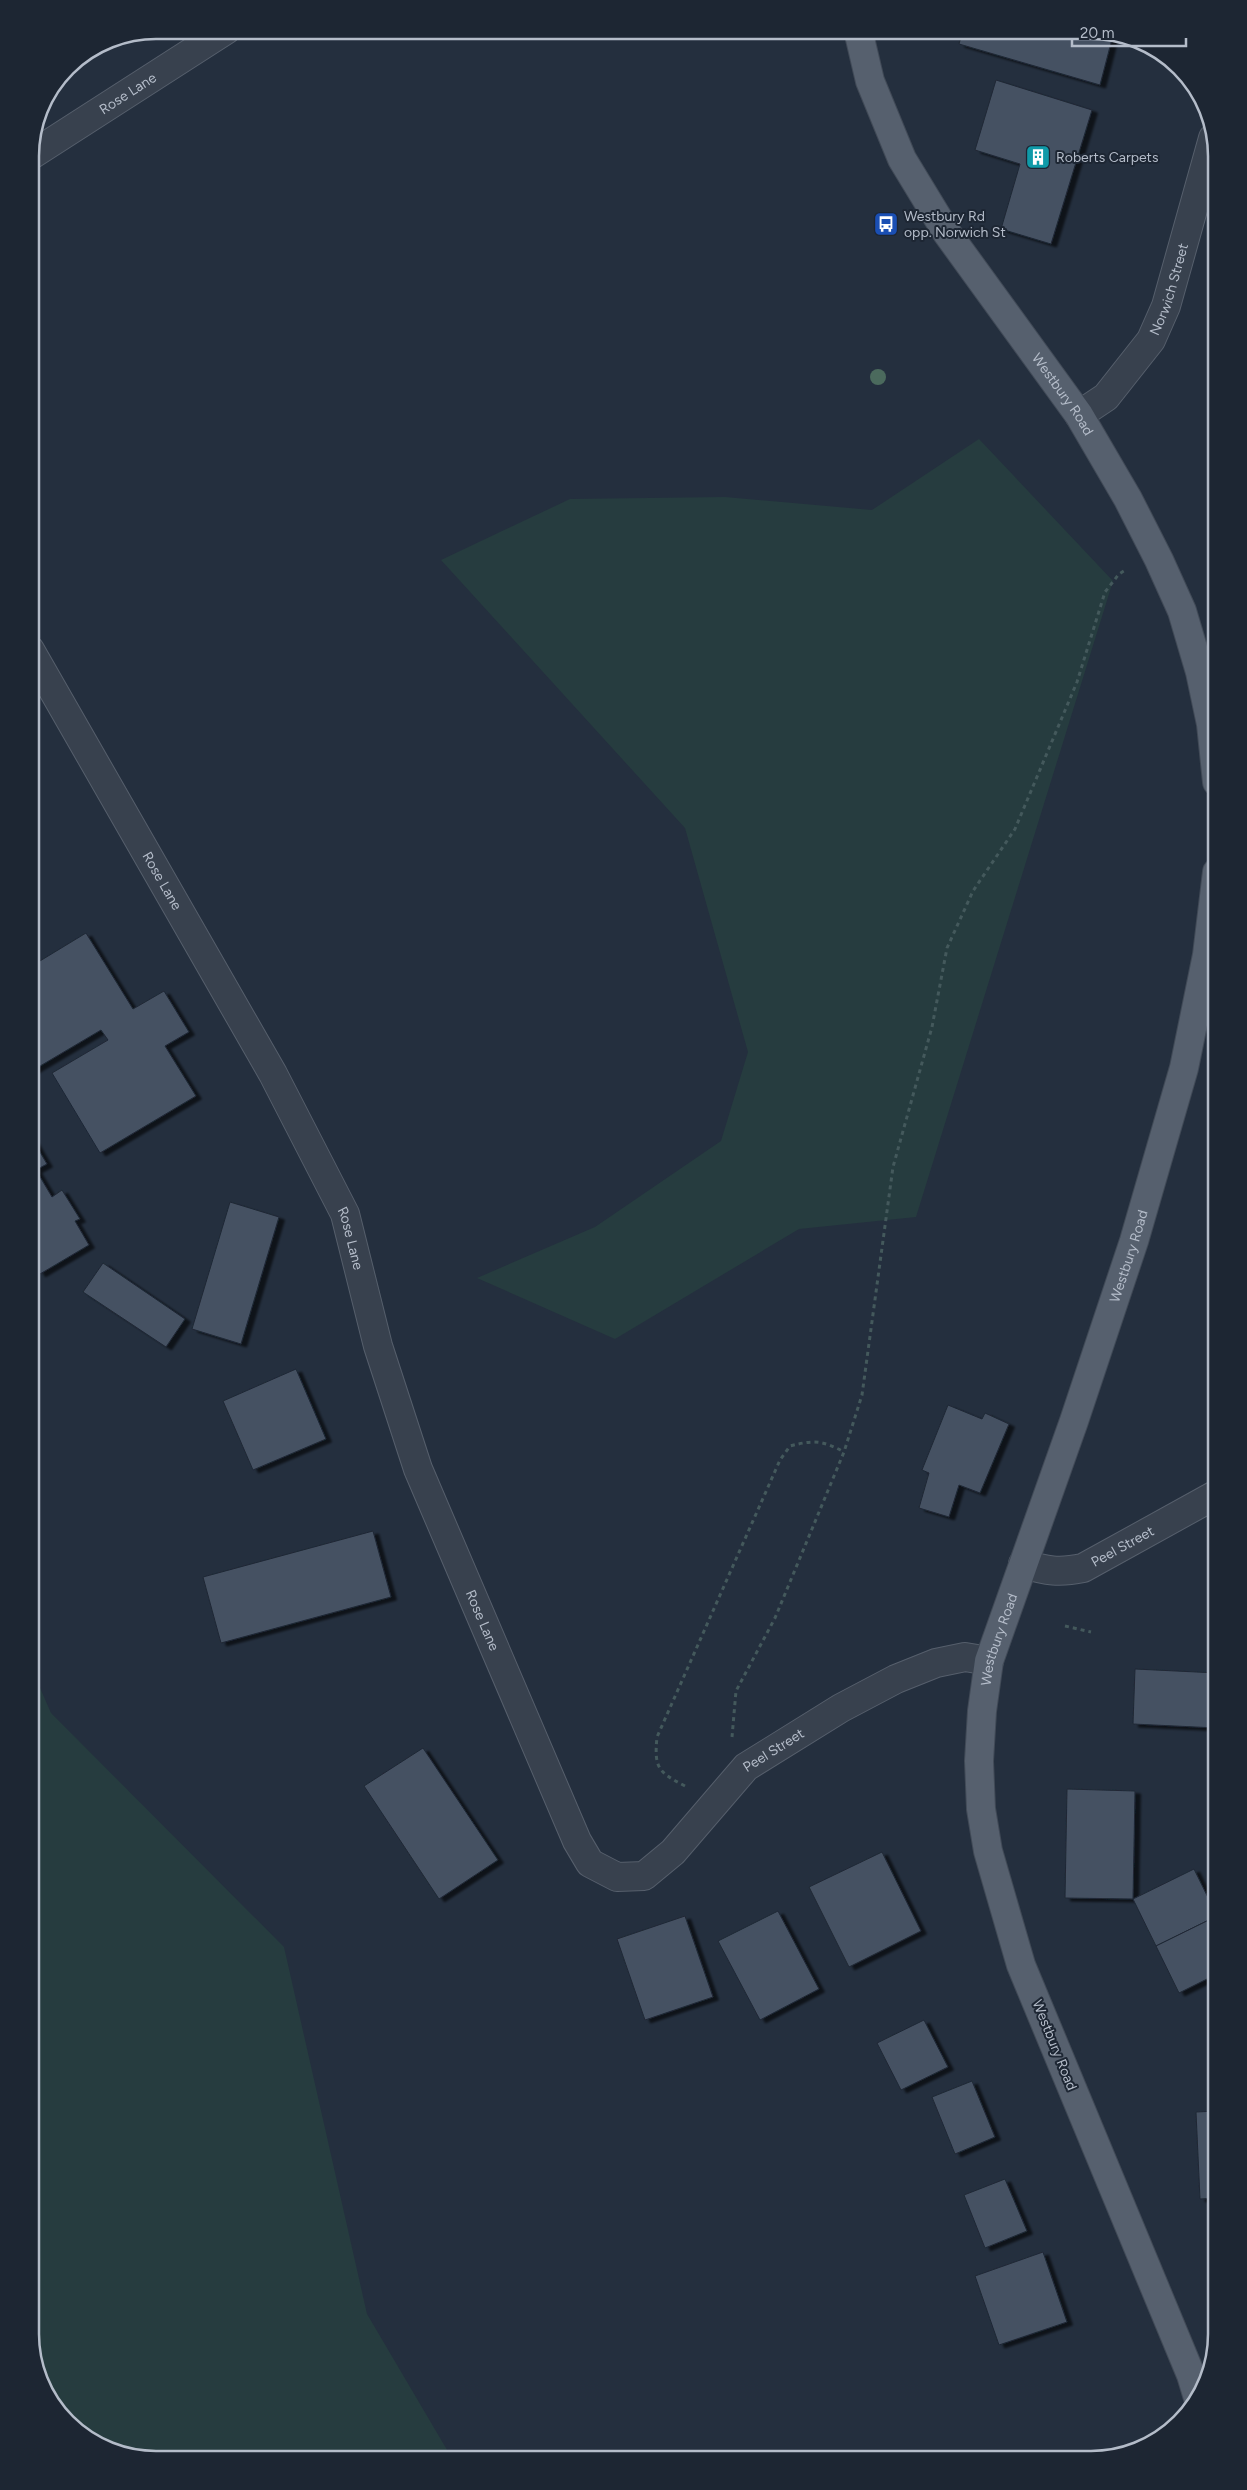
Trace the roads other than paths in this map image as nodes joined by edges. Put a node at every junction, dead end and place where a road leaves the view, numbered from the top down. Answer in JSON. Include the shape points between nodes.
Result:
{"nodes":[{"id":1,"x":212,"y":39,"type":"edge"},
{"id":2,"x":860,"y":39,"type":"edge"},
{"id":3,"x":39,"y":150,"type":"edge"},
{"id":4,"x":1208,"y":159,"type":"edge"},
{"id":5,"x":1079,"y":415,"type":"junction"},
{"id":6,"x":39,"y":666,"type":"edge"},
{"id":7,"x":1208,"y":710,"type":"edge"},
{"id":8,"x":1208,"y":948,"type":"edge"},
{"id":9,"x":1208,"y":1499,"type":"edge"},
{"id":10,"x":1023,"y":1564,"type":"junction"},
{"id":11,"x":990,"y":1661,"type":"junction"},
{"id":12,"x":590,"y":1863,"type":"joint"},
{"id":13,"x":1195,"y":2388,"type":"edge"}],
"edges":[{"from":1,"to":3,"type":"street","name":"Rose Lane"},
{"from":2,"to":5,"type":"main road","name":"Westbury Road","via":[[870,81],[902,159],[946,233]]},
{"from":4,"to":5,"type":"street","name":"Norwich Street","via":[[1166,306],[1151,340],[1106,397]]},
{"from":5,"to":7,"type":"main road","name":"Westbury Road","via":[[1128,498],[1182,611]]},
{"from":6,"to":12,"type":"street","name":"Rose Lane","via":[[273,1074],[345,1214],[378,1346],[418,1469],[577,1841]]},
{"from":8,"to":10,"type":"main road","name":"Westbury Road","via":[[1184,1068],[1162,1148],[1084,1392]]},
{"from":9,"to":10,"type":"street","name":"Peel Street","via":[[1083,1568],[1048,1571]]},
{"from":10,"to":11,"type":"main road","name":"Westbury Road"},
{"from":11,"to":12,"type":"street","name":"Peel Street","via":[[965,1657],[936,1663],[896,1679],[841,1708],[746,1766],[673,1852],[644,1876],[617,1877]]},
{"from":11,"to":13,"type":"main road","name":"Westbury Road","via":[[979,1760],[981,1809],[1003,1909],[1021,1965]]}]}
